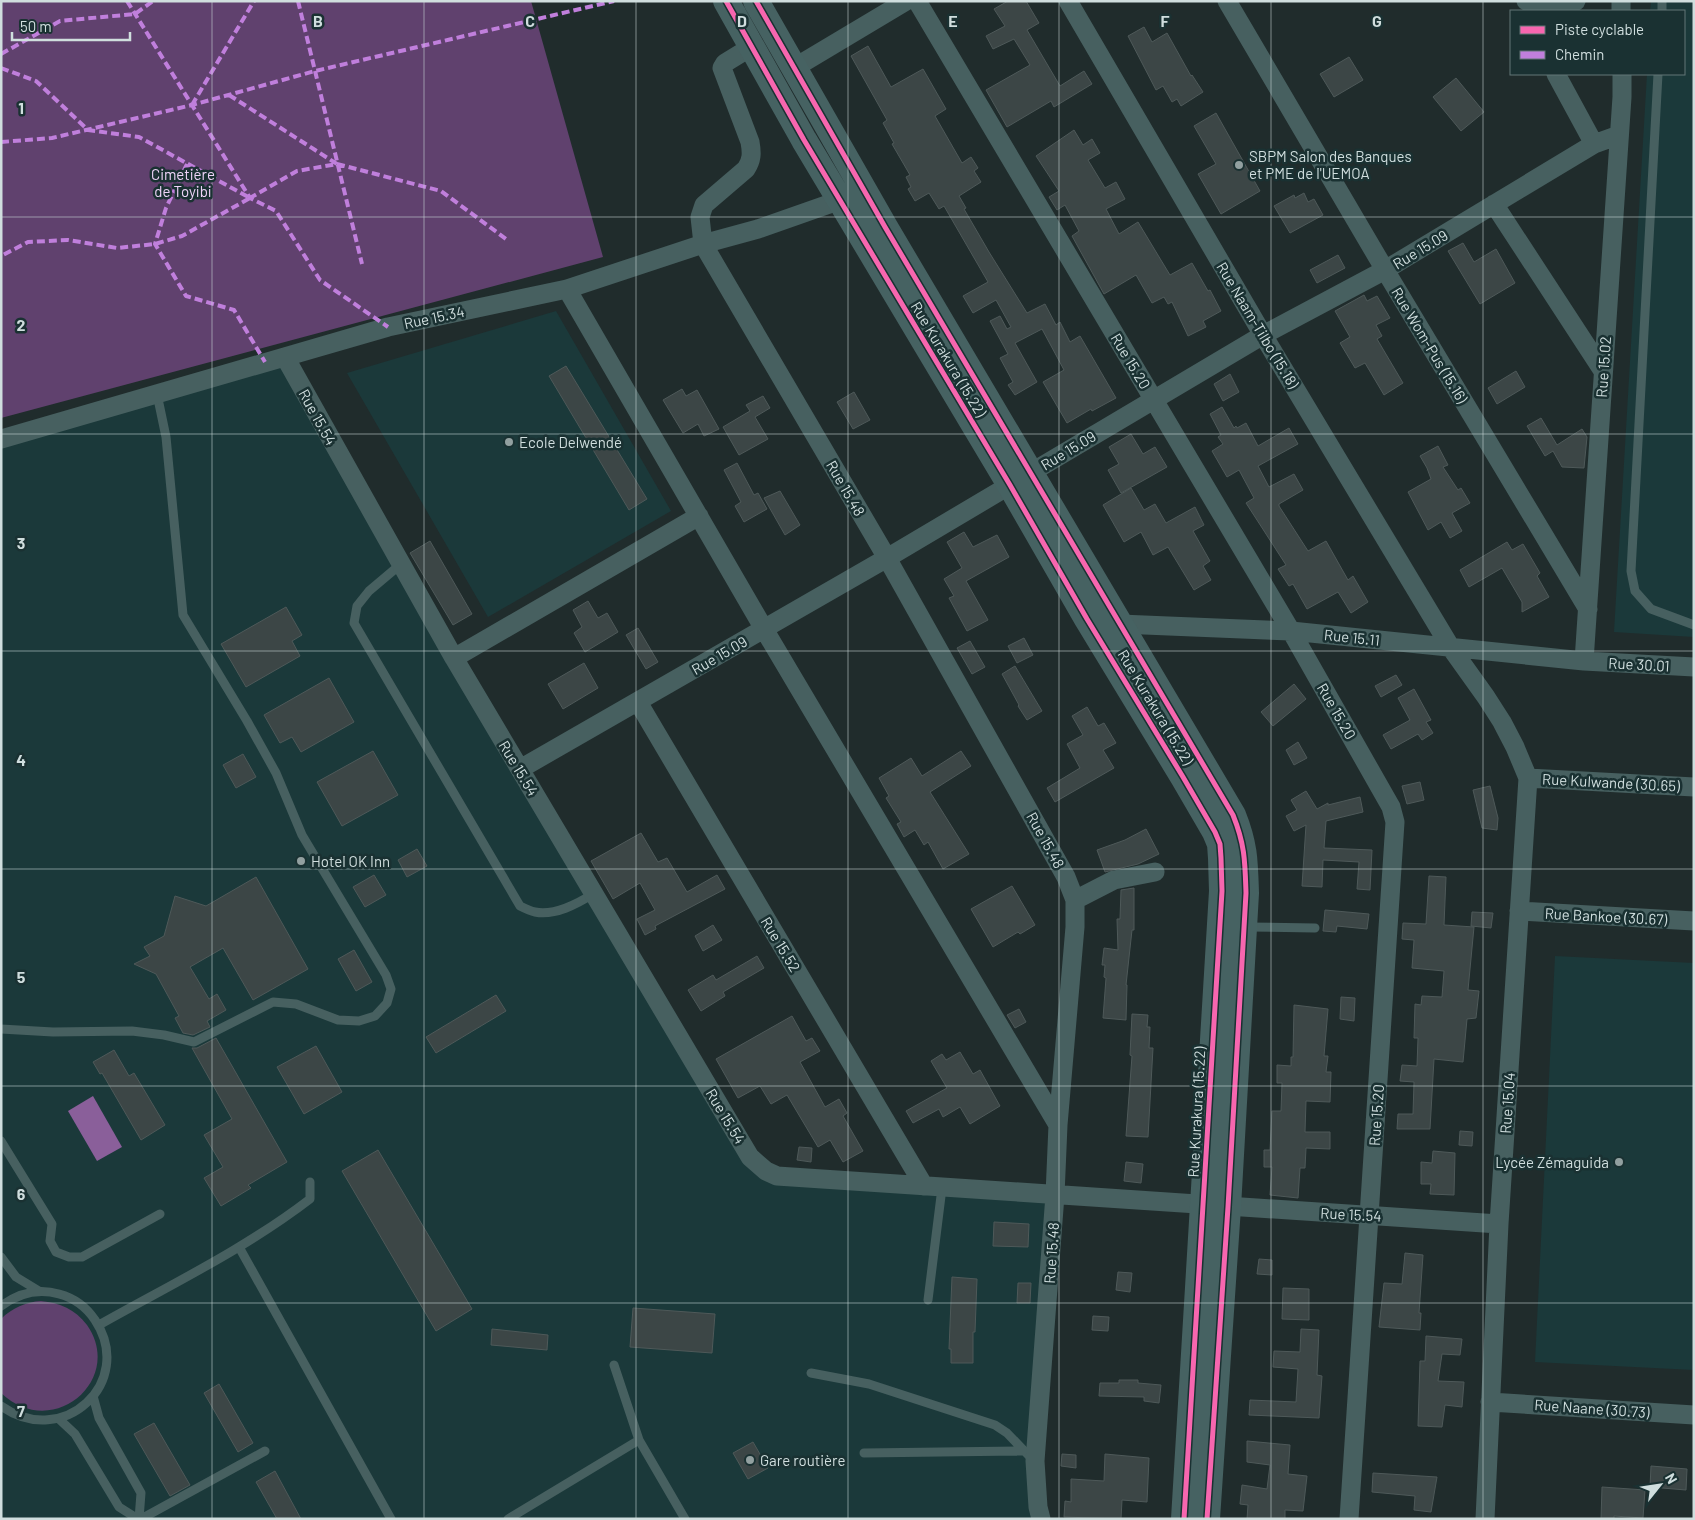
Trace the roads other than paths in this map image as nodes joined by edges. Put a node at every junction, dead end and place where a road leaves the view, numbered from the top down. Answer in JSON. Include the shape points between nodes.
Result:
{"nodes":[{"id":1,"x":726,"y":1,"type":"edge"},
{"id":2,"x":756,"y":1,"type":"edge"},
{"id":3,"x":906,"y":1,"type":"edge"},
{"id":4,"x":917,"y":1,"type":"edge"},
{"id":5,"x":1068,"y":1,"type":"edge"},
{"id":6,"x":1228,"y":1,"type":"edge"},
{"id":7,"x":1526,"y":1,"type":"edge"},
{"id":8,"x":1576,"y":1,"type":"edge"},
{"id":9,"x":751,"y":47,"type":"junction"},
{"id":10,"x":794,"y":68,"type":"junction"},
{"id":11,"x":1557,"y":75,"type":"edge"},
{"id":12,"x":1622,"y":75,"type":"edge"},
{"id":13,"x":1658,"y":75,"type":"edge"},
{"id":14,"x":1619,"y":135,"type":"junction"},
{"id":15,"x":1594,"y":144,"type":"junction"},
{"id":16,"x":865,"y":192,"type":"junction"},
{"id":17,"x":841,"y":200,"type":"junction"},
{"id":18,"x":1494,"y":204,"type":"junction"},
{"id":19,"x":703,"y":244,"type":"junction"},
{"id":20,"x":1385,"y":270,"type":"junction"},
{"id":21,"x":567,"y":289,"type":"junction"},
{"id":22,"x":1263,"y":335,"type":"junction"},
{"id":23,"x":285,"y":357,"type":"junction"},
{"id":24,"x":1603,"y":371,"type":"junction"},
{"id":25,"x":156,"y":394,"type":"junction"},
{"id":26,"x":1154,"y":399,"type":"junction"},
{"id":27,"x":1,"y":439,"type":"edge"},
{"id":28,"x":1021,"y":478,"type":"junction"},
{"id":29,"x":699,"y":516,"type":"junction"},
{"id":30,"x":888,"y":558,"type":"junction"},
{"id":31,"x":400,"y":564,"type":"junction"},
{"id":32,"x":1588,"y":609,"type":"junction"},
{"id":33,"x":1120,"y":624,"type":"junction"},
{"id":34,"x":1694,"y":625,"type":"edge"},
{"id":35,"x":764,"y":629,"type":"junction"},
{"id":36,"x":1291,"y":631,"type":"junction"},
{"id":37,"x":1451,"y":648,"type":"junction"},
{"id":38,"x":454,"y":658,"type":"junction"},
{"id":39,"x":1584,"y":661,"type":"junction"},
{"id":40,"x":1694,"y":668,"type":"edge"},
{"id":41,"x":638,"y":702,"type":"junction"},
{"id":42,"x":520,"y":769,"type":"junction"},
{"id":43,"x":1528,"y":778,"type":"junction"},
{"id":44,"x":1694,"y":787,"type":"edge"},
{"id":45,"x":1155,"y":872,"type":"dead end"},
{"id":46,"x":593,"y":894,"type":"junction"},
{"id":47,"x":1074,"y":900,"type":"junction"},
{"id":48,"x":1519,"y":910,"type":"junction"},
{"id":49,"x":1694,"y":921,"type":"edge"},
{"id":50,"x":1244,"y":927,"type":"junction"},
{"id":51,"x":1315,"y":928,"type":"dead end"},
{"id":52,"x":1,"y":1028,"type":"edge"},
{"id":53,"x":1058,"y":1124,"type":"junction"},
{"id":54,"x":1,"y":1141,"type":"edge"},
{"id":55,"x":310,"y":1182,"type":"dead end"},
{"id":56,"x":933,"y":1187,"type":"junction"},
{"id":57,"x":1055,"y":1195,"type":"junction"},
{"id":58,"x":1202,"y":1205,"type":"junction"},
{"id":59,"x":1228,"y":1207,"type":"junction"},
{"id":60,"x":160,"y":1214,"type":"dead end"},
{"id":61,"x":1370,"y":1215,"type":"junction"},
{"id":62,"x":1499,"y":1224,"type":"junction"},
{"id":63,"x":239,"y":1247,"type":"junction"},
{"id":64,"x":1,"y":1256,"type":"edge"},
{"id":65,"x":39,"y":1291,"type":"junction"},
{"id":66,"x":928,"y":1300,"type":"dead end"},
{"id":67,"x":1,"y":1306,"type":"edge"},
{"id":68,"x":99,"y":1326,"type":"junction"},
{"id":69,"x":614,"y":1365,"type":"dead end"},
{"id":70,"x":811,"y":1373,"type":"dead end"},
{"id":71,"x":93,"y":1396,"type":"junction"},
{"id":72,"x":1490,"y":1402,"type":"junction"},
{"id":73,"x":2,"y":1407,"type":"edge"},
{"id":74,"x":1694,"y":1415,"type":"edge"},
{"id":75,"x":59,"y":1419,"type":"junction"},
{"id":76,"x":639,"y":1440,"type":"junction"},
{"id":77,"x":265,"y":1451,"type":"dead end"},
{"id":78,"x":864,"y":1453,"type":"dead end"},
{"id":79,"x":1029,"y":1456,"type":"junction"},
{"id":80,"x":139,"y":1519,"type":"edge"},
{"id":81,"x":391,"y":1519,"type":"edge"},
{"id":82,"x":508,"y":1519,"type":"edge"},
{"id":83,"x":685,"y":1519,"type":"edge"},
{"id":84,"x":1041,"y":1519,"type":"edge"},
{"id":85,"x":1184,"y":1519,"type":"edge"},
{"id":86,"x":1207,"y":1519,"type":"edge"},
{"id":87,"x":1349,"y":1519,"type":"edge"},
{"id":88,"x":1485,"y":1519,"type":"edge"}],
"edges":[{"from":1,"to":9,"type":"main road","name":"Rue Kurakura (15.22)"},
{"from":2,"to":10,"type":"main road","name":"Rue Kurakura (15.22)"},
{"from":3,"to":10,"type":"street"},
{"from":4,"to":26,"type":"street","name":"Rue 15.20"},
{"from":5,"to":22,"type":"street","name":"Rue Naam-Tilbo (15.18)"},
{"from":6,"to":20,"type":"street","name":"Rue Wom-Pus (15.16)"},
{"from":7,"to":8,"type":"street","via":[[1558,9]]},
{"from":9,"to":17,"type":"main road","name":"Rue Kurakura (15.22)"},
{"from":9,"to":19,"type":"street","via":[[724,63],[722,68],[752,154],[746,169],[704,205],[700,217]]},
{"from":10,"to":16,"type":"main road","name":"Rue Kurakura (15.22)"},
{"from":11,"to":15,"type":"street"},
{"from":12,"to":14,"type":"street","name":"Rue 15.02"},
{"from":13,"to":34,"type":"lane","via":[[1630,571],[1635,590],[1651,609]]},
{"from":14,"to":15,"type":"street","name":"Rue 15.09"},
{"from":14,"to":24,"type":"street","name":"Rue 15.02"},
{"from":15,"to":18,"type":"street","name":"Rue 15.09"},
{"from":16,"to":17,"type":"street","name":"Rue 15.34"},
{"from":16,"to":28,"type":"main road","name":"Rue Kurakura (15.22)"},
{"from":17,"to":19,"type":"street","name":"Rue 15.34"},
{"from":17,"to":28,"type":"main road","name":"Rue Kurakura (15.22)"},
{"from":18,"to":20,"type":"street","name":"Rue 15.09"},
{"from":18,"to":24,"type":"street"},
{"from":19,"to":21,"type":"street","name":"Rue 15.34"},
{"from":19,"to":30,"type":"street","name":"Rue 15.48"},
{"from":20,"to":22,"type":"street","name":"Rue 15.09"},
{"from":20,"to":32,"type":"street","name":"Rue Wom-Pus (15.16)"},
{"from":21,"to":23,"type":"street","name":"Rue 15.34","via":[[388,327]]},
{"from":21,"to":29,"type":"street"},
{"from":22,"to":26,"type":"street","name":"Rue 15.09"},
{"from":22,"to":37,"type":"street","name":"Rue Naam-Tilbo (15.18)"},
{"from":23,"to":25,"type":"street","name":"Rue 15.34"},
{"from":23,"to":31,"type":"street","name":"Rue 15.54"},
{"from":24,"to":32,"type":"street","name":"Rue 15.02"},
{"from":25,"to":27,"type":"street","name":"Rue 15.34"},
{"from":25,"to":52,"type":"lane","via":[[166,436],[183,614],[276,773],[302,835],[386,975],[391,989],[387,1003],[375,1016],[359,1021],[338,1020],[296,1004],[273,1002],[194,1042],[132,1031],[53,1032]]},
{"from":26,"to":28,"type":"street","name":"Rue 15.09"},
{"from":26,"to":36,"type":"street","name":"Rue 15.20"},
{"from":28,"to":30,"type":"street","name":"Rue 15.09"},
{"from":28,"to":33,"type":"main road","name":"Rue Kurakura (15.22)"},
{"from":28,"to":58,"type":"main road","name":"Rue Kurakura (15.22)","via":[[1087,619],[1220,844],[1222,891]]},
{"from":29,"to":35,"type":"street"},
{"from":29,"to":38,"type":"street"},
{"from":30,"to":35,"type":"street","name":"Rue 15.09"},
{"from":30,"to":47,"type":"street","name":"Rue 15.48","via":[[1066,877]]},
{"from":31,"to":38,"type":"street","name":"Rue 15.54"},
{"from":31,"to":46,"type":"lane","via":[[357,606],[354,623],[359,632],[520,906],[534,912],[553,913]]},
{"from":32,"to":39,"type":"street","name":"Rue 15.02"},
{"from":33,"to":36,"type":"street","name":"Rue 15.11"},
{"from":33,"to":50,"type":"main road","name":"Rue Kurakura (15.22)","via":[[1233,815],[1245,852]]},
{"from":35,"to":41,"type":"street","name":"Rue 15.09"},
{"from":35,"to":53,"type":"street"},
{"from":36,"to":37,"type":"street","name":"Rue 15.11"},
{"from":36,"to":61,"type":"street","name":"Rue 15.20","via":[[1384,792],[1394,822]]},
{"from":37,"to":39,"type":"street","name":"Rue 15.11"},
{"from":37,"to":43,"type":"street","name":"Rue Naam-Tilbo (15.18)","via":[[1502,722]]},
{"from":38,"to":42,"type":"street","name":"Rue 15.54"},
{"from":39,"to":40,"type":"street","name":"Rue 30.01"},
{"from":41,"to":42,"type":"street","name":"Rue 15.09"},
{"from":41,"to":56,"type":"street","name":"Rue 15.52"},
{"from":42,"to":46,"type":"street","name":"Rue 15.54"},
{"from":43,"to":44,"type":"street","name":"Rue Kulwande (30.65)"},
{"from":43,"to":48,"type":"street","name":"Rue 15.04"},
{"from":45,"to":47,"type":"street","via":[[1114,880]]},
{"from":46,"to":56,"type":"street","name":"Rue 15.54","via":[[750,1157],[766,1171],[777,1176]]},
{"from":47,"to":53,"type":"street","name":"Rue 15.48","via":[[1075,927]]},
{"from":48,"to":49,"type":"street","name":"Rue Bankoe (30.67)"},
{"from":48,"to":62,"type":"street","name":"Rue 15.04"},
{"from":50,"to":51,"type":"lane"},
{"from":50,"to":59,"type":"main road","name":"Rue Kurakura (15.22)"},
{"from":53,"to":57,"type":"street","name":"Rue 15.48"},
{"from":54,"to":60,"type":"lane","via":[[52,1224],[50,1241],[56,1252],[69,1257],[82,1256]]},
{"from":55,"to":63,"type":"lane","via":[[310,1199]]},
{"from":56,"to":57,"type":"street","name":"Rue 15.54"},
{"from":56,"to":66,"type":"lane"},
{"from":57,"to":58,"type":"street","name":"Rue 15.54"},
{"from":57,"to":79,"type":"street","name":"Rue 15.48"},
{"from":58,"to":59,"type":"street","name":"Rue 15.54"},
{"from":58,"to":85,"type":"main road","name":"Rue Kurakura (15.22)"},
{"from":59,"to":61,"type":"street","name":"Rue 15.54"},
{"from":59,"to":86,"type":"main road","name":"Rue Kurakura (15.22)"},
{"from":61,"to":62,"type":"street","name":"Rue 15.54"},
{"from":61,"to":87,"type":"street","name":"Rue 15.20"},
{"from":62,"to":72,"type":"street","name":"Rue 15.04"},
{"from":63,"to":68,"type":"lane"},
{"from":63,"to":81,"type":"lane"},
{"from":64,"to":65,"type":"lane","via":[[16,1277]]},
{"from":65,"to":67,"type":"lane","via":[[19,1295]]},
{"from":65,"to":68,"type":"lane","via":[[53,1292],[74,1300]]},
{"from":68,"to":71,"type":"lane","via":[[106,1345],[106,1362],[103,1377]]},
{"from":69,"to":76,"type":"lane"},
{"from":70,"to":79,"type":"lane","via":[[868,1384],[994,1424]]},
{"from":71,"to":75,"type":"lane","via":[[78,1410]]},
{"from":71,"to":80,"type":"lane","via":[[99,1418],[141,1493]]},
{"from":72,"to":74,"type":"street","name":"Rue Naane (30.73)"},
{"from":72,"to":88,"type":"street","name":"Rue 15.04"},
{"from":73,"to":75,"type":"lane","via":[[29,1420]]},
{"from":75,"to":80,"type":"lane","via":[[75,1434],[118,1507]]},
{"from":76,"to":82,"type":"lane"},
{"from":76,"to":83,"type":"lane"},
{"from":77,"to":80,"type":"lane"},
{"from":78,"to":79,"type":"lane"},
{"from":79,"to":84,"type":"street","name":"Rue 15.48"}]}
